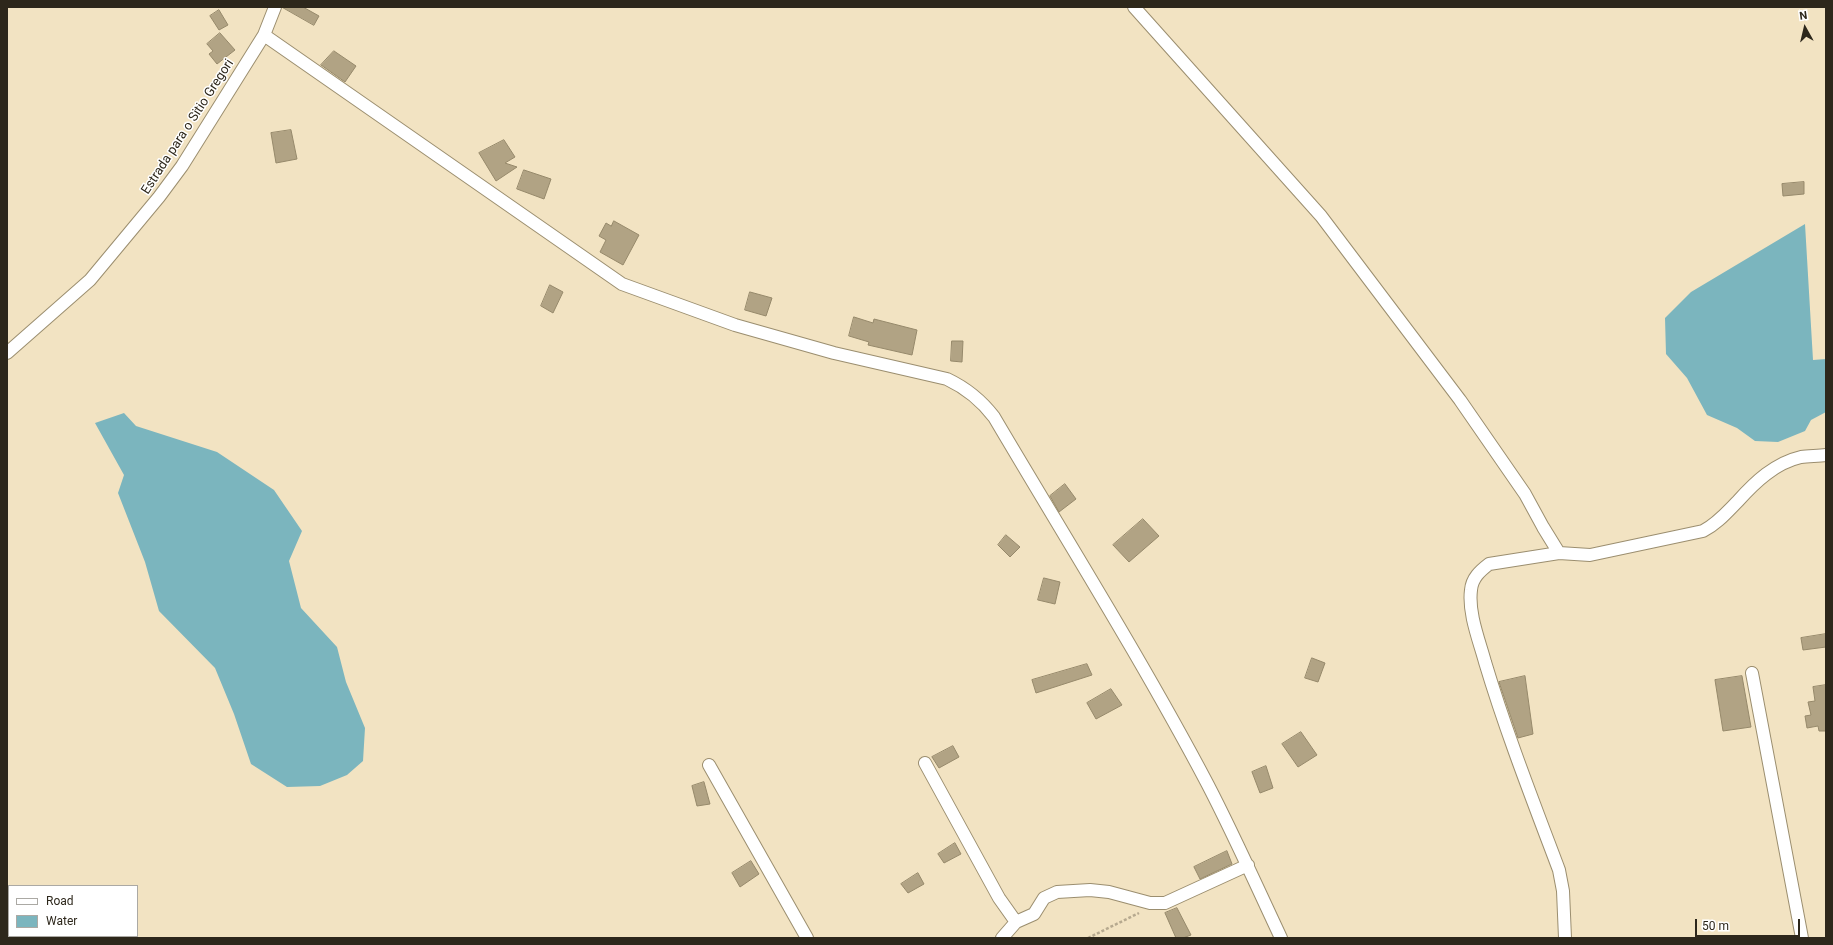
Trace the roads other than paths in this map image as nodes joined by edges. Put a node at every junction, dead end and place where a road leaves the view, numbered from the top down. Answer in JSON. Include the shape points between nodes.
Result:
{"nodes":[{"id":1,"x":275,"y":7,"type":"edge"},
{"id":2,"x":1134,"y":7,"type":"edge"},
{"id":3,"x":264,"y":35,"type":"junction"},
{"id":4,"x":7,"y":353,"type":"edge"},
{"id":5,"x":1826,"y":455,"type":"edge"},
{"id":6,"x":1559,"y":554,"type":"junction"},
{"id":7,"x":1752,"y":673,"type":"dead end"},
{"id":8,"x":926,"y":763,"type":"dead end"},
{"id":9,"x":709,"y":765,"type":"dead end"},
{"id":10,"x":1248,"y":865,"type":"junction"},
{"id":11,"x":1016,"y":922,"type":"junction"},
{"id":12,"x":807,"y":938,"type":"edge"},
{"id":13,"x":1002,"y":938,"type":"edge"},
{"id":14,"x":1281,"y":938,"type":"edge"},
{"id":15,"x":1565,"y":938,"type":"edge"},
{"id":16,"x":1802,"y":938,"type":"edge"}],
"edges":[{"from":1,"to":3,"type":"street","name":"Estrada para o Sitio Gregori"},
{"from":2,"to":6,"type":"street","via":[[1321,216],[1342,243],[1460,400],[1525,494]]},
{"from":3,"to":4,"type":"street","name":"Estrada para o Sitio Gregori","via":[[182,166],[155,202],[90,280]]},
{"from":3,"to":10,"type":"street","via":[[622,284],[735,324],[834,353],[947,379],[969,391],[994,417],[1130,646],[1208,785]]},
{"from":5,"to":6,"type":"street","via":[[1800,458],[1777,467],[1755,482],[1719,520],[1703,531],[1590,554]]},
{"from":6,"to":15,"type":"street","via":[[1489,564],[1480,570],[1470,591],[1473,617],[1499,709],[1559,870],[1563,891]]},
{"from":7,"to":16,"type":"street"},
{"from":8,"to":11,"type":"street","via":[[989,880]]},
{"from":9,"to":12,"type":"street"},
{"from":10,"to":11,"type":"street","via":[[1159,904],[1109,892],[1067,890],[1044,898],[1034,914]]},
{"from":10,"to":14,"type":"street"},
{"from":11,"to":13,"type":"street"}]}
